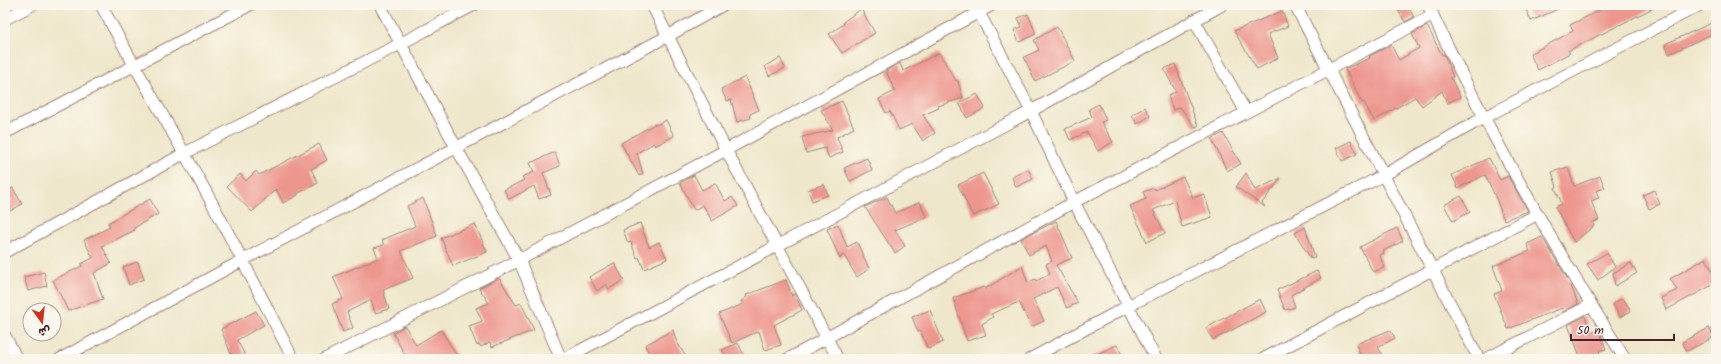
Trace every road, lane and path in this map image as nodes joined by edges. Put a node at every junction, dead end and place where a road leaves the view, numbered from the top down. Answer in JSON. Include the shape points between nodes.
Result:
{"nodes":[{"id":1,"x":32,"y":5,"type":"edge"},
{"id":2,"x":101,"y":5,"type":"edge"},
{"id":3,"x":250,"y":5,"type":"edge"},
{"id":4,"x":380,"y":5,"type":"edge"},
{"id":5,"x":474,"y":5,"type":"edge"},
{"id":6,"x":652,"y":5,"type":"edge"},
{"id":7,"x":723,"y":5,"type":"edge"},
{"id":8,"x":992,"y":5,"type":"edge"},
{"id":9,"x":1222,"y":5,"type":"edge"},
{"id":10,"x":1295,"y":5,"type":"edge"},
{"id":11,"x":1700,"y":5,"type":"edge"},
{"id":12,"x":977,"y":9,"type":"edge"},
{"id":13,"x":1430,"y":10,"type":"edge"},
{"id":14,"x":5,"y":19,"type":"edge"},
{"id":15,"x":1194,"y":20,"type":"junction"},
{"id":16,"x":668,"y":36,"type":"junction"},
{"id":17,"x":400,"y":44,"type":"junction"},
{"id":18,"x":133,"y":66,"type":"junction"},
{"id":19,"x":1329,"y":69,"type":"junction"},
{"id":20,"x":1030,"y":111,"type":"junction"},
{"id":21,"x":1246,"y":112,"type":"junction"},
{"id":22,"x":1483,"y":118,"type":"junction"},
{"id":23,"x":5,"y":133,"type":"edge"},
{"id":24,"x":457,"y":149,"type":"junction"},
{"id":25,"x":726,"y":150,"type":"junction"},
{"id":26,"x":184,"y":153,"type":"junction"},
{"id":27,"x":1384,"y":175,"type":"junction"},
{"id":28,"x":1074,"y":202,"type":"junction"},
{"id":29,"x":1538,"y":214,"type":"junction"},
{"id":30,"x":778,"y":245,"type":"junction"},
{"id":31,"x":5,"y":252,"type":"edge"},
{"id":32,"x":243,"y":260,"type":"junction"},
{"id":33,"x":519,"y":260,"type":"junction"},
{"id":34,"x":1433,"y":269,"type":"junction"},
{"id":35,"x":1591,"y":305,"type":"junction"},
{"id":36,"x":1128,"y":306,"type":"junction"},
{"id":37,"x":5,"y":336,"type":"edge"},
{"id":38,"x":826,"y":339,"type":"junction"},
{"id":39,"x":17,"y":359,"type":"edge"},
{"id":40,"x":60,"y":359,"type":"edge"},
{"id":41,"x":293,"y":359,"type":"edge"},
{"id":42,"x":325,"y":359,"type":"edge"},
{"id":43,"x":563,"y":359,"type":"edge"},
{"id":44,"x":788,"y":359,"type":"edge"},
{"id":45,"x":838,"y":359,"type":"edge"},
{"id":46,"x":1030,"y":359,"type":"edge"},
{"id":47,"x":1156,"y":359,"type":"edge"},
{"id":48,"x":1264,"y":359,"type":"edge"},
{"id":49,"x":1479,"y":359,"type":"edge"},
{"id":50,"x":1486,"y":359,"type":"edge"},
{"id":51,"x":1625,"y":359,"type":"edge"}],
"edges":[{"from":1,"to":14,"type":"street"},
{"from":2,"to":18,"type":"street"},
{"from":3,"to":18,"type":"street"},
{"from":4,"to":17,"type":"street"},
{"from":5,"to":17,"type":"street"},
{"from":6,"to":16,"type":"street"},
{"from":7,"to":16,"type":"street"},
{"from":8,"to":12,"type":"street"},
{"from":9,"to":15,"type":"street"},
{"from":10,"to":19,"type":"street"},
{"from":11,"to":22,"type":"street"},
{"from":12,"to":20,"type":"street"},
{"from":12,"to":25,"type":"street"},
{"from":13,"to":19,"type":"street"},
{"from":13,"to":22,"type":"street"},
{"from":15,"to":20,"type":"street"},
{"from":15,"to":21,"type":"street"},
{"from":16,"to":24,"type":"street"},
{"from":16,"to":25,"type":"street"},
{"from":17,"to":24,"type":"street"},
{"from":17,"to":26,"type":"street"},
{"from":18,"to":23,"type":"street"},
{"from":18,"to":26,"type":"street"},
{"from":19,"to":21,"type":"street"},
{"from":19,"to":27,"type":"street"},
{"from":20,"to":28,"type":"street"},
{"from":20,"to":30,"type":"street"},
{"from":21,"to":28,"type":"street"},
{"from":22,"to":27,"type":"street"},
{"from":22,"to":29,"type":"street"},
{"from":24,"to":32,"type":"street"},
{"from":24,"to":33,"type":"street"},
{"from":25,"to":30,"type":"street"},
{"from":25,"to":33,"type":"street"},
{"from":26,"to":31,"type":"street"},
{"from":26,"to":32,"type":"street"},
{"from":27,"to":34,"type":"street"},
{"from":27,"to":36,"type":"street"},
{"from":28,"to":36,"type":"street"},
{"from":28,"to":38,"type":"street"},
{"from":29,"to":34,"type":"street"},
{"from":29,"to":35,"type":"street"},
{"from":30,"to":38,"type":"street"},
{"from":30,"to":43,"type":"street"},
{"from":32,"to":40,"type":"street"},
{"from":32,"to":41,"type":"street"},
{"from":33,"to":42,"type":"street"},
{"from":33,"to":43,"type":"street"},
{"from":34,"to":48,"type":"street"},
{"from":34,"to":49,"type":"street"},
{"from":35,"to":50,"type":"street"},
{"from":35,"to":51,"type":"street"},
{"from":36,"to":46,"type":"street"},
{"from":36,"to":47,"type":"street"},
{"from":37,"to":39,"type":"street"},
{"from":38,"to":44,"type":"street"},
{"from":38,"to":45,"type":"street"}]}
